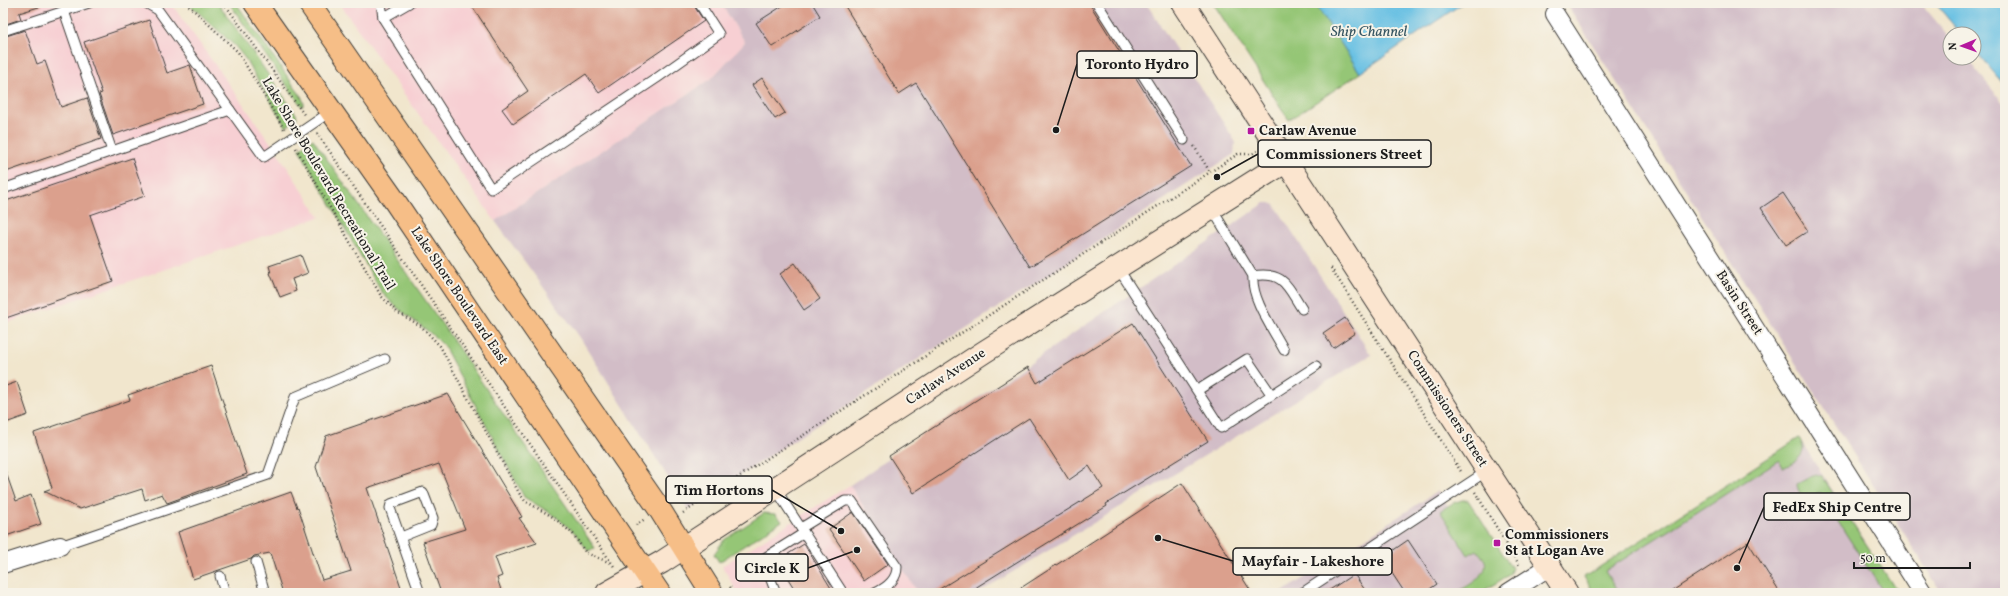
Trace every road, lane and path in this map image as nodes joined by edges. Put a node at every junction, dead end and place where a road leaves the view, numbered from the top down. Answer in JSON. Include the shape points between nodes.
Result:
{"nodes":[{"id":1,"x":89,"y":3,"type":"edge"},
{"id":2,"x":146,"y":3,"type":"edge"},
{"id":3,"x":186,"y":3,"type":"edge"},
{"id":4,"x":224,"y":3,"type":"edge"},
{"id":5,"x":254,"y":3,"type":"edge"},
{"id":6,"x":309,"y":3,"type":"edge"},
{"id":7,"x":381,"y":3,"type":"edge"},
{"id":8,"x":409,"y":3,"type":"edge"},
{"id":9,"x":699,"y":3,"type":"edge"},
{"id":10,"x":1097,"y":3,"type":"edge"},
{"id":11,"x":1183,"y":3,"type":"edge"},
{"id":12,"x":64,"y":11,"type":"junction"},
{"id":13,"x":1555,"y":14,"type":"dead end"},
{"id":14,"x":383,"y":18,"type":"junction"},
{"id":15,"x":3,"y":31,"type":"edge"},
{"id":16,"x":230,"y":110,"type":"junction"},
{"id":17,"x":330,"y":112,"type":"junction"},
{"id":18,"x":311,"y":125,"type":"junction"},
{"id":19,"x":290,"y":139,"type":"junction"},
{"id":20,"x":1184,"y":140,"type":"dead end"},
{"id":21,"x":1194,"y":146,"type":"dead end"},
{"id":22,"x":112,"y":151,"type":"junction"},
{"id":23,"x":1257,"y":151,"type":"dead end"},
{"id":24,"x":1252,"y":154,"type":"dead end"},
{"id":25,"x":1278,"y":167,"type":"junction"},
{"id":26,"x":1210,"y":172,"type":"junction"},
{"id":27,"x":3,"y":189,"type":"edge"},
{"id":28,"x":1212,"y":209,"type":"junction"},
{"id":29,"x":1329,"y":264,"type":"dead end"},
{"id":30,"x":1118,"y":268,"type":"junction"},
{"id":31,"x":1253,"y":276,"type":"junction"},
{"id":32,"x":1302,"y":309,"type":"dead end"},
{"id":33,"x":1284,"y":350,"type":"dead end"},
{"id":34,"x":385,"y":359,"type":"dead end"},
{"id":35,"x":1316,"y":366,"type":"dead end"},
{"id":36,"x":1198,"y":390,"type":"junction"},
{"id":37,"x":1271,"y":394,"type":"junction"},
{"id":38,"x":1487,"y":471,"type":"junction"},
{"id":39,"x":1469,"y":483,"type":"junction"},
{"id":40,"x":775,"y":488,"type":"junction"},
{"id":41,"x":683,"y":513,"type":"dead end"},
{"id":42,"x":803,"y":530,"type":"junction"},
{"id":43,"x":401,"y":537,"type":"junction"},
{"id":44,"x":60,"y":546,"type":"joint"},
{"id":45,"x":683,"y":547,"type":"junction"},
{"id":46,"x":256,"y":562,"type":"dead end"},
{"id":47,"x":3,"y":564,"type":"edge"},
{"id":48,"x":1550,"y":566,"type":"junction"},
{"id":49,"x":645,"y":573,"type":"junction"},
{"id":50,"x":220,"y":576,"type":"dead end"},
{"id":51,"x":1529,"y":580,"type":"junction"},
{"id":52,"x":225,"y":593,"type":"edge"},
{"id":53,"x":265,"y":593,"type":"edge"},
{"id":54,"x":420,"y":593,"type":"edge"},
{"id":55,"x":607,"y":593,"type":"edge"},
{"id":56,"x":659,"y":593,"type":"edge"},
{"id":57,"x":712,"y":593,"type":"edge"},
{"id":58,"x":776,"y":593,"type":"edge"},
{"id":59,"x":843,"y":593,"type":"edge"},
{"id":60,"x":875,"y":593,"type":"edge"},
{"id":61,"x":1302,"y":593,"type":"edge"},
{"id":62,"x":1508,"y":593,"type":"edge"},
{"id":63,"x":1567,"y":593,"type":"edge"},
{"id":64,"x":1923,"y":593,"type":"edge"}],
"edges":[{"from":1,"to":12,"type":"lane"},
{"from":2,"to":16,"type":"lane","via":[[158,10]]},
{"from":3,"to":19,"type":"path","name":"Lake Shore Boulevard Recreational Trail","via":[[242,58]]},
{"from":4,"to":18,"type":"path","name":"Lake Shore Boulevard Recreational Trail"},
{"from":5,"to":17,"type":"highway","name":"Lake Shore Boulevard East"},
{"from":6,"to":45,"type":"highway","via":[[660,510]]},
{"from":7,"to":14,"type":"lane"},
{"from":8,"to":14,"type":"lane"},
{"from":9,"to":14,"type":"lane","via":[[718,34],[491,189]]},
{"from":10,"to":20,"type":"lane"},
{"from":11,"to":25,"type":"main road","name":"Commissioners Street"},
{"from":12,"to":15,"type":"lane"},
{"from":12,"to":22,"type":"lane"},
{"from":13,"to":64,"type":"street","name":"Basin Street"},
{"from":16,"to":19,"type":"lane","via":[[264,157]]},
{"from":16,"to":22,"type":"lane"},
{"from":17,"to":18,"type":"lane"},
{"from":17,"to":49,"type":"highway","name":"Lake Shore Boulevard East","via":[[394,200]]},
{"from":18,"to":19,"type":"lane"},
{"from":18,"to":19,"type":"path","name":"Lake Shore Boulevard Recreational Trail","via":[[611,563],[586,553],[573,534],[553,517],[525,501],[440,346],[421,326],[397,312],[381,296]]},
{"from":21,"to":26,"type":"path"},
{"from":22,"to":27,"type":"lane"},
{"from":23,"to":25,"type":"path"},
{"from":24,"to":26,"type":"path","via":[[1238,154]]},
{"from":25,"to":28,"type":"main road","name":"Carlaw Avenue"},
{"from":25,"to":38,"type":"main road","name":"Commissioners Street"},
{"from":26,"to":41,"type":"path"},
{"from":28,"to":30,"type":"main road","name":"Carlaw Avenue"},
{"from":28,"to":31,"type":"lane"},
{"from":29,"to":39,"type":"path"},
{"from":30,"to":36,"type":"lane"},
{"from":30,"to":40,"type":"main road","name":"Carlaw Avenue","via":[[978,355]]},
{"from":31,"to":32,"type":"lane","via":[[1273,275],[1284,280]]},
{"from":31,"to":33,"type":"lane","via":[[1252,286]]},
{"from":34,"to":44,"type":"lane","via":[[295,397],[268,475]]},
{"from":35,"to":37,"type":"lane"},
{"from":36,"to":37,"type":"lane","via":[[1247,359]]},
{"from":36,"to":37,"type":"lane","via":[[1221,428]]},
{"from":38,"to":39,"type":"lane"},
{"from":38,"to":48,"type":"main road","name":"Commissioners Street"},
{"from":39,"to":51,"type":"path"},
{"from":39,"to":61,"type":"lane"},
{"from":40,"to":42,"type":"lane"},
{"from":40,"to":45,"type":"main road","name":"Carlaw Avenue"},
{"from":42,"to":58,"type":"lane","via":[[764,559]]},
{"from":42,"to":59,"type":"lane"},
{"from":42,"to":60,"type":"lane","via":[[845,501],[852,501],[897,567],[897,574],[893,580]]},
{"from":43,"to":43,"type":"lane","via":[[432,525],[433,518],[423,492],[391,504],[392,516]]},
{"from":43,"to":54,"type":"lane"},
{"from":44,"to":47,"type":"street"},
{"from":45,"to":49,"type":"main road","name":"Carlaw Avenue"},
{"from":45,"to":57,"type":"highway"},
{"from":46,"to":53,"type":"lane"},
{"from":48,"to":51,"type":"street"},
{"from":48,"to":63,"type":"main road","name":"Commissioners Street"},
{"from":49,"to":55,"type":"main road","name":"Carlaw Avenue"},
{"from":49,"to":56,"type":"highway","name":"Lake Shore Boulevard East"},
{"from":50,"to":52,"type":"lane"},
{"from":51,"to":62,"type":"street"}]}
